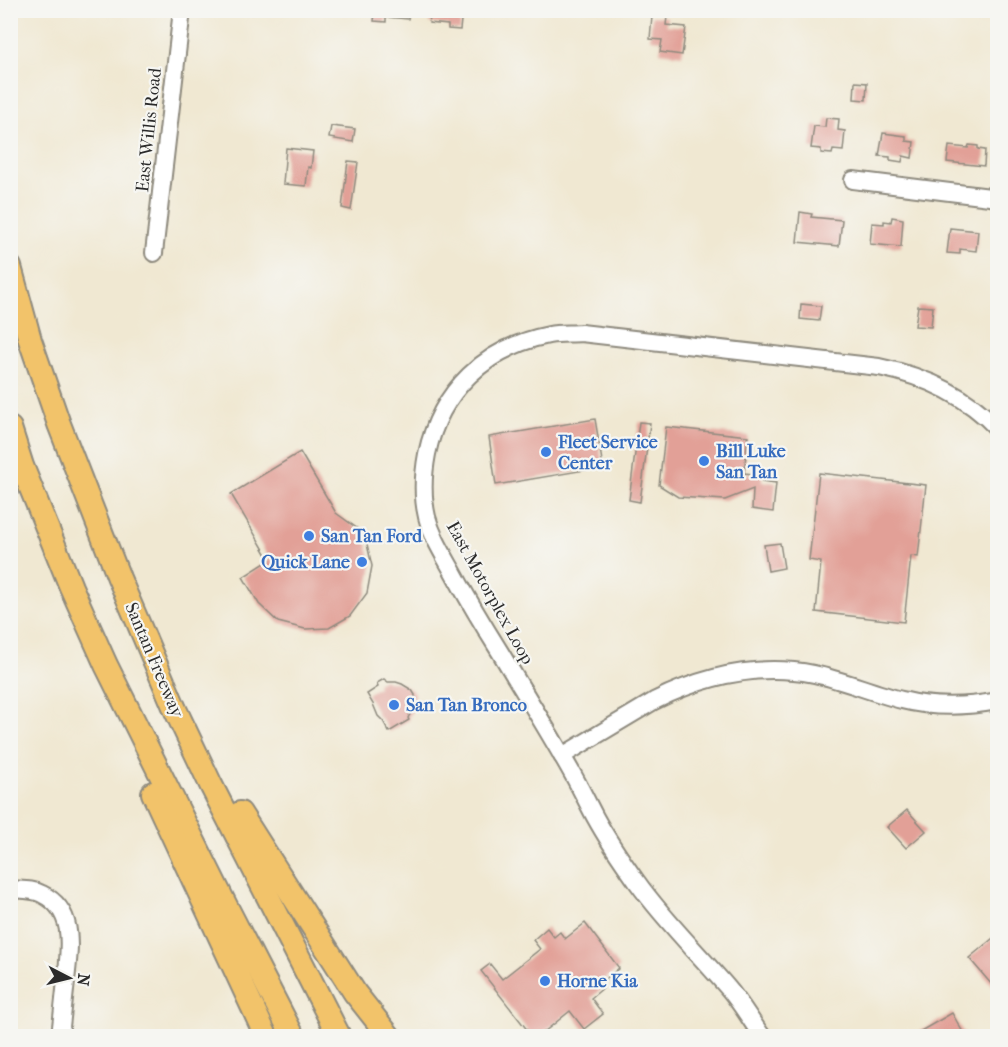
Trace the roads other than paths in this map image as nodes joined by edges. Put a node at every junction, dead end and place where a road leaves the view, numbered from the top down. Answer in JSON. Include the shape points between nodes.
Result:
{"nodes":[{"id":1,"x":182,"y":10,"type":"edge"},
{"id":2,"x":853,"y":180,"type":"dead end"},
{"id":3,"x":998,"y":198,"type":"edge"},
{"id":4,"x":154,"y":253,"type":"dead end"},
{"id":5,"x":10,"y":267,"type":"edge"},
{"id":6,"x":10,"y":428,"type":"edge"},
{"id":7,"x":998,"y":429,"type":"edge"},
{"id":8,"x":106,"y":665,"type":"junction"},
{"id":9,"x":998,"y":701,"type":"edge"},
{"id":10,"x":175,"y":709,"type":"junction"},
{"id":11,"x":562,"y":756,"type":"junction"},
{"id":12,"x":10,"y":889,"type":"edge"},
{"id":13,"x":60,"y":1036,"type":"edge"},
{"id":14,"x":266,"y":1036,"type":"edge"},
{"id":15,"x":293,"y":1036,"type":"edge"},
{"id":16,"x":339,"y":1036,"type":"edge"},
{"id":17,"x":389,"y":1036,"type":"edge"},
{"id":18,"x":762,"y":1036,"type":"edge"}],
"edges":[{"from":1,"to":4,"type":"street","name":"East Willis Road"},
{"from":2,"to":3,"type":"street"},
{"from":5,"to":10,"type":"highway","name":"Santan Freeway","via":[[62,434]]},
{"from":6,"to":8,"type":"highway","via":[[71,587]]},
{"from":7,"to":11,"type":"street","name":"East Motorplex Loop","via":[[972,405],[949,391],[903,372],[879,367],[581,333],[550,335],[526,342],[482,364],[443,407],[425,465],[424,504],[440,549]]},
{"from":8,"to":14,"type":"highway","via":[[119,718]]},
{"from":8,"to":15,"type":"highway"},
{"from":9,"to":11,"type":"street","via":[[923,704],[813,674],[778,670],[734,673],[687,685],[654,700]]},
{"from":10,"to":16,"type":"highway","name":"Santan Freeway"},
{"from":10,"to":17,"type":"highway","via":[[204,745],[243,818],[355,993]]},
{"from":11,"to":18,"type":"street","name":"East Motorplex Loop","via":[[596,819],[637,882],[730,990]]},
{"from":12,"to":13,"type":"street","via":[[44,895],[58,906],[66,920],[70,938]]}]}
